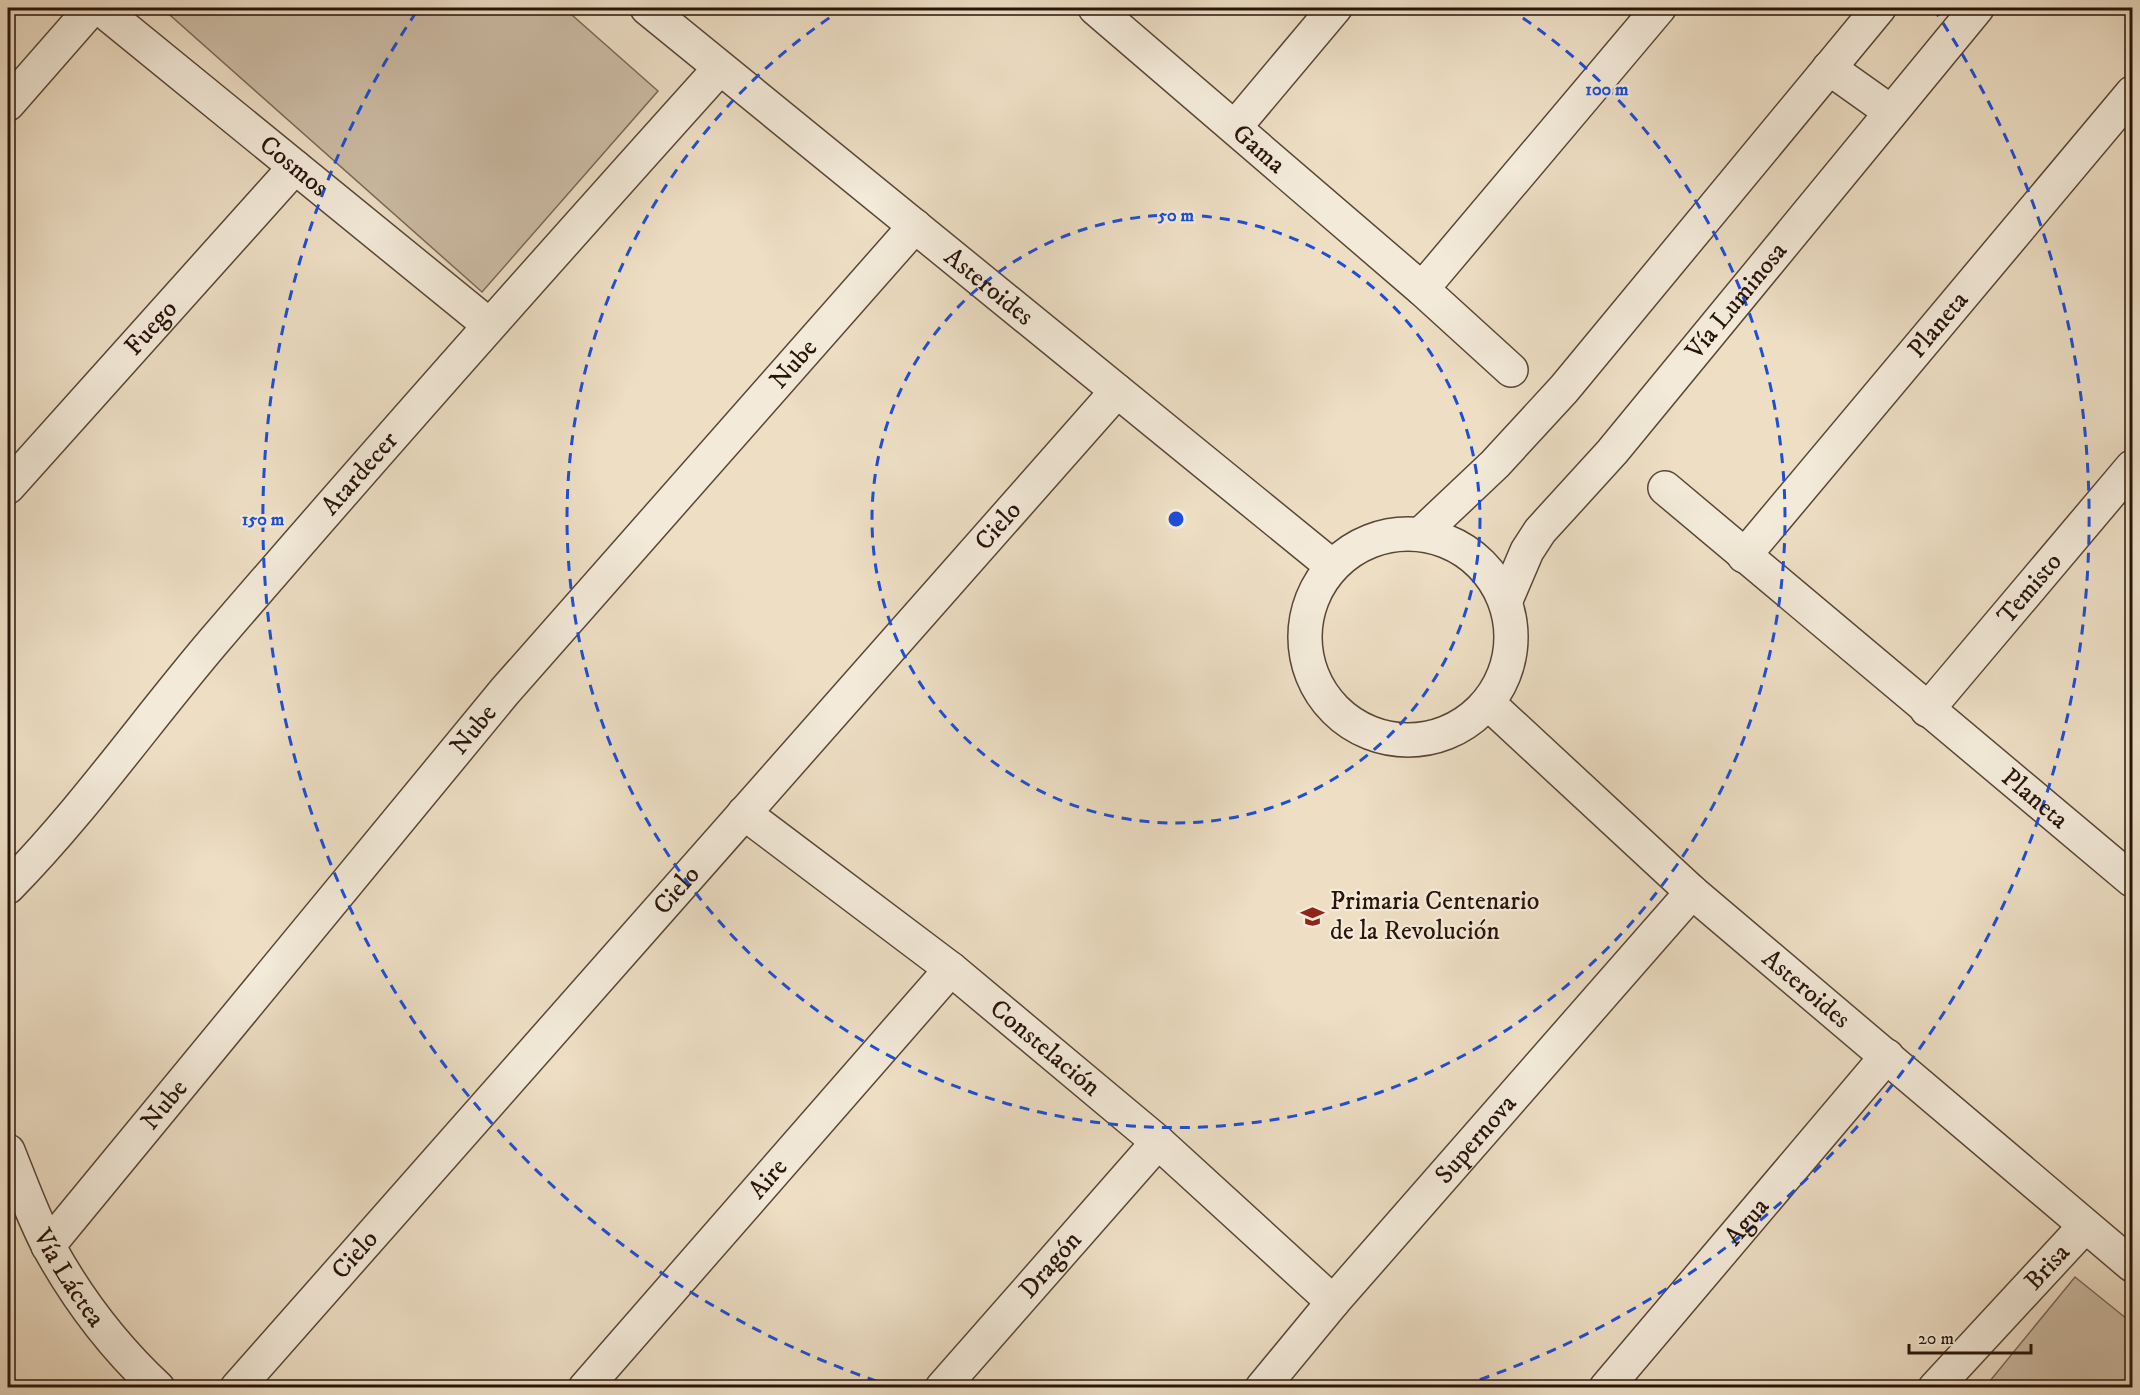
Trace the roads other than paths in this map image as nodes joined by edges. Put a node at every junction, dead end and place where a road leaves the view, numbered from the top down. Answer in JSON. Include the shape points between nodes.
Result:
{"nodes":[{"id":1,"x":92,"y":8,"type":"edge"},
{"id":2,"x":100,"y":8,"type":"edge"},
{"id":3,"x":1095,"y":8,"type":"edge"},
{"id":4,"x":1335,"y":8,"type":"edge"},
{"id":5,"x":1659,"y":8,"type":"edge"},
{"id":6,"x":1879,"y":8,"type":"edge"},
{"id":7,"x":1977,"y":8,"type":"edge"},
{"id":8,"x":655,"y":10,"type":"edge"},
{"id":9,"x":720,"y":68,"type":"junction"},
{"id":10,"x":1829,"y":68,"type":"junction"},
{"id":11,"x":2133,"y":93,"type":"edge"},
{"id":12,"x":8,"y":104,"type":"edge"},
{"id":13,"x":1891,"y":112,"type":"junction"},
{"id":14,"x":1235,"y":127,"type":"junction"},
{"id":15,"x":295,"y":167,"type":"junction"},
{"id":16,"x":915,"y":226,"type":"junction"},
{"id":17,"x":1422,"y":289,"type":"junction"},
{"id":18,"x":489,"y":325,"type":"junction"},
{"id":19,"x":1511,"y":370,"type":"dead end"},
{"id":20,"x":1117,"y":391,"type":"junction"},
{"id":21,"x":2133,"y":467,"type":"edge"},
{"id":22,"x":8,"y":487,"type":"edge"},
{"id":23,"x":1665,"y":488,"type":"dead end"},
{"id":24,"x":1422,"y":533,"type":"junction"},
{"id":25,"x":1744,"y":556,"type":"junction"},
{"id":26,"x":1332,"y":566,"type":"junction"},
{"id":27,"x":1506,"y":600,"type":"junction"},
{"id":28,"x":1488,"y":704,"type":"junction"},
{"id":29,"x":1927,"y":710,"type":"junction"},
{"id":30,"x":744,"y":813,"type":"junction"},
{"id":31,"x":2131,"y":876,"type":"edge"},
{"id":32,"x":8,"y":888,"type":"edge"},
{"id":33,"x":1692,"y":892,"type":"junction"},
{"id":34,"x":951,"y":969,"type":"junction"},
{"id":35,"x":1887,"y":1056,"type":"junction"},
{"id":36,"x":1158,"y":1142,"type":"junction"},
{"id":37,"x":8,"y":1151,"type":"edge"},
{"id":38,"x":2085,"y":1226,"type":"junction"},
{"id":39,"x":48,"y":1246,"type":"junction"},
{"id":40,"x":2133,"y":1265,"type":"edge"},
{"id":41,"x":1333,"y":1302,"type":"junction"},
{"id":42,"x":158,"y":1388,"type":"edge"},
{"id":43,"x":237,"y":1388,"type":"edge"},
{"id":44,"x":585,"y":1388,"type":"edge"},
{"id":45,"x":942,"y":1388,"type":"edge"},
{"id":46,"x":1262,"y":1388,"type":"edge"},
{"id":47,"x":1606,"y":1388,"type":"edge"},
{"id":48,"x":1935,"y":1388,"type":"edge"}],
"edges":[{"from":1,"to":12,"type":"street"},
{"from":2,"to":15,"type":"street","name":"Cosmos"},
{"from":3,"to":14,"type":"street","name":"Gama"},
{"from":4,"to":14,"type":"street"},
{"from":5,"to":17,"type":"street"},
{"from":6,"to":10,"type":"street"},
{"from":7,"to":13,"type":"street","name":"Vía Luminosa"},
{"from":8,"to":9,"type":"street","name":"Asteroides"},
{"from":9,"to":16,"type":"street","name":"Asteroides"},
{"from":9,"to":18,"type":"street","name":"Atardecer"},
{"from":10,"to":13,"type":"street"},
{"from":10,"to":24,"type":"street","via":[[1563,389],[1495,464]]},
{"from":11,"to":25,"type":"street","name":"Planeta"},
{"from":13,"to":27,"type":"street","name":"Vía Luminosa","via":[[1612,452],[1540,531],[1527,550]]},
{"from":14,"to":17,"type":"street","name":"Gama"},
{"from":15,"to":18,"type":"street","name":"Cosmos"},
{"from":15,"to":22,"type":"street","name":"Fuego"},
{"from":16,"to":20,"type":"street","name":"Asteroides"},
{"from":16,"to":39,"type":"street","name":"Nube","via":[[505,691]]},
{"from":17,"to":19,"type":"street","name":"Gama"},
{"from":18,"to":32,"type":"street","name":"Atardecer","via":[[213,643],[47,847]]},
{"from":20,"to":26,"type":"street","name":"Asteroides"},
{"from":20,"to":30,"type":"street","name":"Cielo"},
{"from":21,"to":29,"type":"street","name":"Temisto"},
{"from":23,"to":25,"type":"street","name":"Planeta"},
{"from":24,"to":26,"type":"street","via":[[1386,535],[1353,549]]},
{"from":24,"to":27,"type":"street","via":[[1456,544],[1487,569]]},
{"from":25,"to":29,"type":"street","name":"Planeta"},
{"from":26,"to":28,"type":"street","via":[[1312,596],[1304,632],[1309,668],[1326,702],[1354,726],[1387,740],[1423,741],[1458,729]]},
{"from":27,"to":28,"type":"street","via":[[1512,636],[1506,672]]},
{"from":28,"to":33,"type":"street","name":"Asteroides"},
{"from":29,"to":31,"type":"street","name":"Planeta"},
{"from":30,"to":34,"type":"street","name":"Constelación"},
{"from":30,"to":43,"type":"street","name":"Cielo"},
{"from":33,"to":35,"type":"street","name":"Asteroides"},
{"from":33,"to":41,"type":"street","name":"Supernova"},
{"from":34,"to":36,"type":"street","name":"Constelación"},
{"from":34,"to":44,"type":"street","name":"Aire"},
{"from":35,"to":38,"type":"street","name":"Asteroides"},
{"from":35,"to":47,"type":"street","name":"Agua"},
{"from":36,"to":41,"type":"street","name":"Constelación"},
{"from":36,"to":45,"type":"street","name":"Dragón"},
{"from":37,"to":39,"type":"street","name":"Vía Láctea"},
{"from":38,"to":40,"type":"street","name":"Asteroides"},
{"from":38,"to":48,"type":"street","name":"Brisa"},
{"from":39,"to":42,"type":"street","name":"Vía Láctea","via":[[116,1347]]},
{"from":41,"to":46,"type":"street","name":"Supernova"}]}
